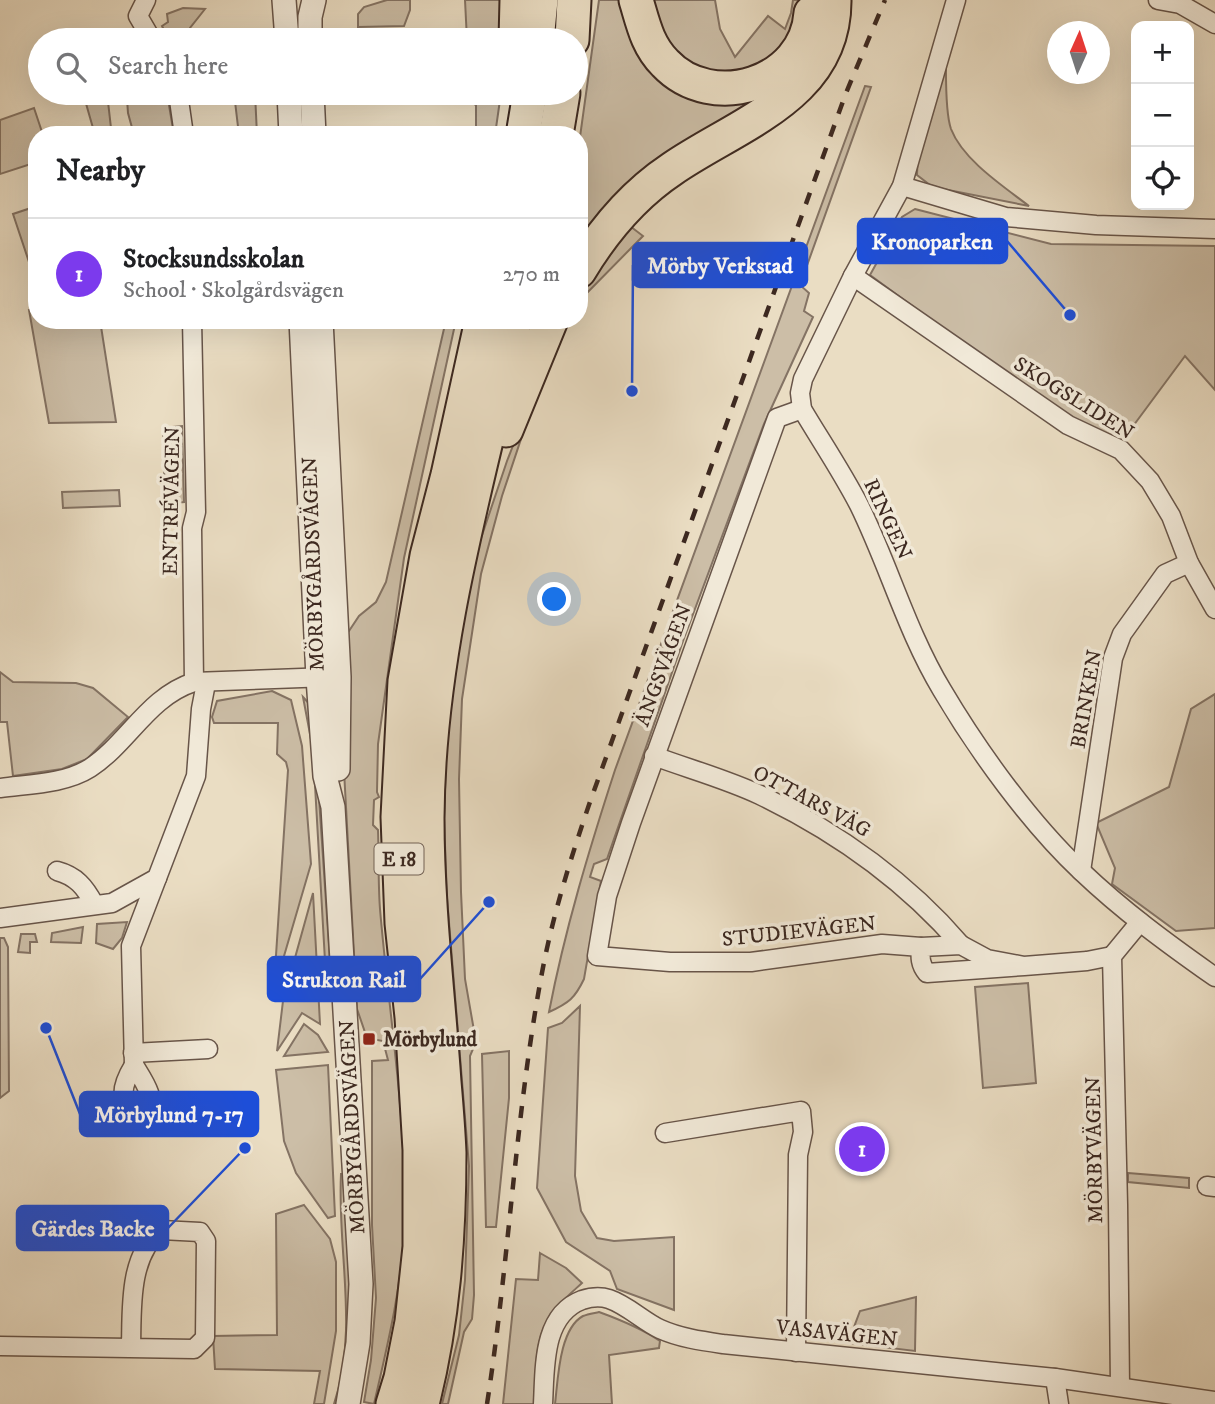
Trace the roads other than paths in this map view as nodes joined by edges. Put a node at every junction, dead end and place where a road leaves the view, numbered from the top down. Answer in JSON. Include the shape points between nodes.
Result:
{"nodes":[{"id":1,"x":146,"y":0,"type":"edge"},
{"id":2,"x":284,"y":0,"type":"edge"},
{"id":3,"x":314,"y":0,"type":"edge"},
{"id":4,"x":517,"y":0,"type":"edge"},
{"id":5,"x":541,"y":0,"type":"edge"},
{"id":6,"x":574,"y":0,"type":"edge"},
{"id":7,"x":636,"y":0,"type":"edge"},
{"id":8,"x":812,"y":0,"type":"edge"},
{"id":9,"x":834,"y":0,"type":"edge"},
{"id":10,"x":956,"y":0,"type":"edge"},
{"id":11,"x":1158,"y":0,"type":"edge"},
{"id":12,"x":1215,"y":24,"type":"edge"},
{"id":13,"x":145,"y":28,"type":"edge"},
{"id":14,"x":286,"y":28,"type":"edge"},
{"id":15,"x":310,"y":28,"type":"edge"},
{"id":16,"x":516,"y":28,"type":"edge"},
{"id":17,"x":538,"y":28,"type":"edge"},
{"id":18,"x":573,"y":28,"type":"edge"},
{"id":19,"x":180,"y":105,"type":"edge"},
{"id":20,"x":290,"y":105,"type":"edge"},
{"id":21,"x":313,"y":105,"type":"edge"},
{"id":22,"x":510,"y":105,"type":"edge"},
{"id":23,"x":528,"y":105,"type":"edge"},
{"id":24,"x":561,"y":105,"type":"edge"},
{"id":25,"x":183,"y":126,"type":"edge"},
{"id":26,"x":291,"y":126,"type":"edge"},
{"id":27,"x":314,"y":126,"type":"edge"},
{"id":28,"x":507,"y":126,"type":"edge"},
{"id":29,"x":524,"y":126,"type":"edge"},
{"id":30,"x":558,"y":126,"type":"edge"},
{"id":31,"x":902,"y":186,"type":"junction"},
{"id":32,"x":1215,"y":229,"type":"edge"},
{"id":33,"x":588,"y":256,"type":"edge"},
{"id":34,"x":853,"y":276,"type":"junction"},
{"id":35,"x":192,"y":329,"type":"edge"},
{"id":36,"x":302,"y":329,"type":"edge"},
{"id":37,"x":321,"y":329,"type":"edge"},
{"id":38,"x":480,"y":329,"type":"edge"},
{"id":39,"x":513,"y":329,"type":"edge"},
{"id":40,"x":547,"y":329,"type":"edge"},
{"id":41,"x":802,"y":409,"type":"junction"},
{"id":42,"x":469,"y":519,"type":"junction"},
{"id":43,"x":1188,"y":563,"type":"junction"},
{"id":44,"x":1215,"y":608,"type":"edge"},
{"id":45,"x":329,"y":677,"type":"junction"},
{"id":46,"x":200,"y":682,"type":"junction"},
{"id":47,"x":654,"y":756,"type":"junction"},
{"id":48,"x":0,"y":788,"type":"edge"},
{"id":49,"x":57,"y":871,"type":"dead end"},
{"id":50,"x":1081,"y":871,"type":"junction"},
{"id":51,"x":157,"y":878,"type":"junction"},
{"id":52,"x":94,"y":904,"type":"junction"},
{"id":53,"x":0,"y":918,"type":"edge"},
{"id":54,"x":1140,"y":922,"type":"junction"},
{"id":55,"x":961,"y":945,"type":"junction"},
{"id":56,"x":921,"y":947,"type":"junction"},
{"id":57,"x":597,"y":956,"type":"joint"},
{"id":58,"x":1112,"y":956,"type":"junction"},
{"id":59,"x":1024,"y":966,"type":"junction"},
{"id":60,"x":1215,"y":976,"type":"edge"},
{"id":61,"x":208,"y":1049,"type":"dead end"},
{"id":62,"x":665,"y":1133,"type":"dead end"},
{"id":63,"x":0,"y":1346,"type":"edge"},
{"id":64,"x":131,"y":1348,"type":"junction"},
{"id":65,"x":796,"y":1352,"type":"junction"},
{"id":66,"x":1055,"y":1378,"type":"junction"},
{"id":67,"x":1120,"y":1386,"type":"junction"},
{"id":68,"x":1215,"y":1401,"type":"edge"},
{"id":69,"x":348,"y":1404,"type":"edge"},
{"id":70,"x":393,"y":1404,"type":"edge"},
{"id":71,"x":422,"y":1404,"type":"edge"},
{"id":72,"x":542,"y":1404,"type":"edge"},
{"id":73,"x":1059,"y":1404,"type":"edge"}],
"edges":[{"from":1,"to":13,"type":"street","via":[[138,16]]},
{"from":2,"to":14,"type":"street"},
{"from":3,"to":15,"type":"street"},
{"from":4,"to":16,"type":"highway"},
{"from":5,"to":17,"type":"highway"},
{"from":6,"to":18,"type":"highway"},
{"from":7,"to":8,"type":"highway","via":[[647,39],[665,63],[685,78],[716,88],[751,86],[781,71],[799,49],[811,21]]},
{"from":9,"to":33,"type":"highway","via":[[823,51],[796,91],[671,169],[628,205]]},
{"from":10,"to":31,"type":"street"},
{"from":11,"to":12,"type":"street","via":[[1180,4]]},
{"from":19,"to":25,"type":"street"},
{"from":20,"to":26,"type":"street"},
{"from":21,"to":27,"type":"street"},
{"from":22,"to":28,"type":"highway"},
{"from":23,"to":29,"type":"highway"},
{"from":24,"to":30,"type":"highway"},
{"from":31,"to":32,"type":"street","via":[[1006,217]]},
{"from":31,"to":34,"type":"street"},
{"from":34,"to":41,"type":"street","via":[[803,379]]},
{"from":34,"to":43,"type":"street","name":"SKOGSLIDEN","via":[[1068,425],[1121,450],[1150,481],[1171,516]]},
{"from":35,"to":46,"type":"street","name":"ENTRÉVÄGEN","via":[[196,512],[192,528]]},
{"from":36,"to":45,"type":"street","name":"MÖRBYGÅRDSVÄGEN"},
{"from":37,"to":45,"type":"street","name":"MÖRBYGÅRDSVÄGEN"},
{"from":38,"to":70,"type":"highway","number":"E 18","via":[[427,556],[405,681],[398,817],[420,1150],[420,1247],[412,1322]]},
{"from":39,"to":42,"type":"highway","number":"E 18"},
{"from":40,"to":42,"type":"highway"},
{"from":41,"to":47,"type":"street","name":"ÄNGSVÄGEN","via":[[777,418]]},
{"from":41,"to":50,"type":"street","name":"RINGEN","via":[[859,505],[942,690],[1021,803]]},
{"from":42,"to":71,"type":"highway","number":"E 18","via":[[435,685],[427,816],[430,921],[449,1150],[447,1249],[439,1325]]},
{"from":43,"to":44,"type":"street","name":"SKOGSLIDEN"},
{"from":43,"to":50,"type":"street","name":"BRINKEN","via":[[1165,574],[1117,646]]},
{"from":45,"to":46,"type":"street"},
{"from":45,"to":69,"type":"street","name":"MÖRBYGÅRDSVÄGEN","via":[[361,1284]]},
{"from":46,"to":48,"type":"street","via":[[178,687],[163,697],[116,748],[88,769],[65,778]]},
{"from":46,"to":51,"type":"street","via":[[196,776]]},
{"from":47,"to":55,"type":"street","name":"OTTARS VÄG","via":[[758,794],[843,840],[884,869]]},
{"from":47,"to":57,"type":"street","name":"ÄNGSVÄGEN","via":[[607,896]]},
{"from":49,"to":52,"type":"street","via":[[69,874],[84,887]]},
{"from":50,"to":54,"type":"street","name":"RINGEN"},
{"from":51,"to":52,"type":"street","via":[[112,903]]},
{"from":51,"to":61,"type":"street","via":[[131,946],[134,1059]]},
{"from":52,"to":53,"type":"street"},
{"from":54,"to":58,"type":"street"},
{"from":54,"to":60,"type":"street","name":"RINGEN"},
{"from":55,"to":56,"type":"street","name":"STUDIEVÄGEN"},
{"from":55,"to":59,"type":"street","name":"STUDIEVÄGEN","via":[[987,959]]},
{"from":56,"to":57,"type":"street","name":"STUDIEVÄGEN","via":[[882,944],[751,962]]},
{"from":56,"to":59,"type":"street","name":"STUDIEVÄGEN","via":[[922,968],[927,973]]},
{"from":58,"to":59,"type":"street","name":"STUDIEVÄGEN"},
{"from":58,"to":67,"type":"street","name":"MÖRBYVÄGEN"},
{"from":62,"to":65,"type":"street","via":[[801,1111]]},
{"from":63,"to":64,"type":"street"},
{"from":64,"to":64,"type":"street","via":[[194,1349],[205,1338],[206,1241],[200,1233],[161,1230],[149,1240],[137,1269]]},
{"from":65,"to":66,"type":"street","name":"VASAVÄGEN"},
{"from":65,"to":72,"type":"street","name":"VASAVÄGEN","via":[[683,1337],[609,1299],[592,1297],[565,1309],[551,1334]]},
{"from":66,"to":67,"type":"street","name":"VASAVÄGEN"},
{"from":66,"to":73,"type":"street"},
{"from":67,"to":68,"type":"street","name":"VASAVÄGEN"}]}
